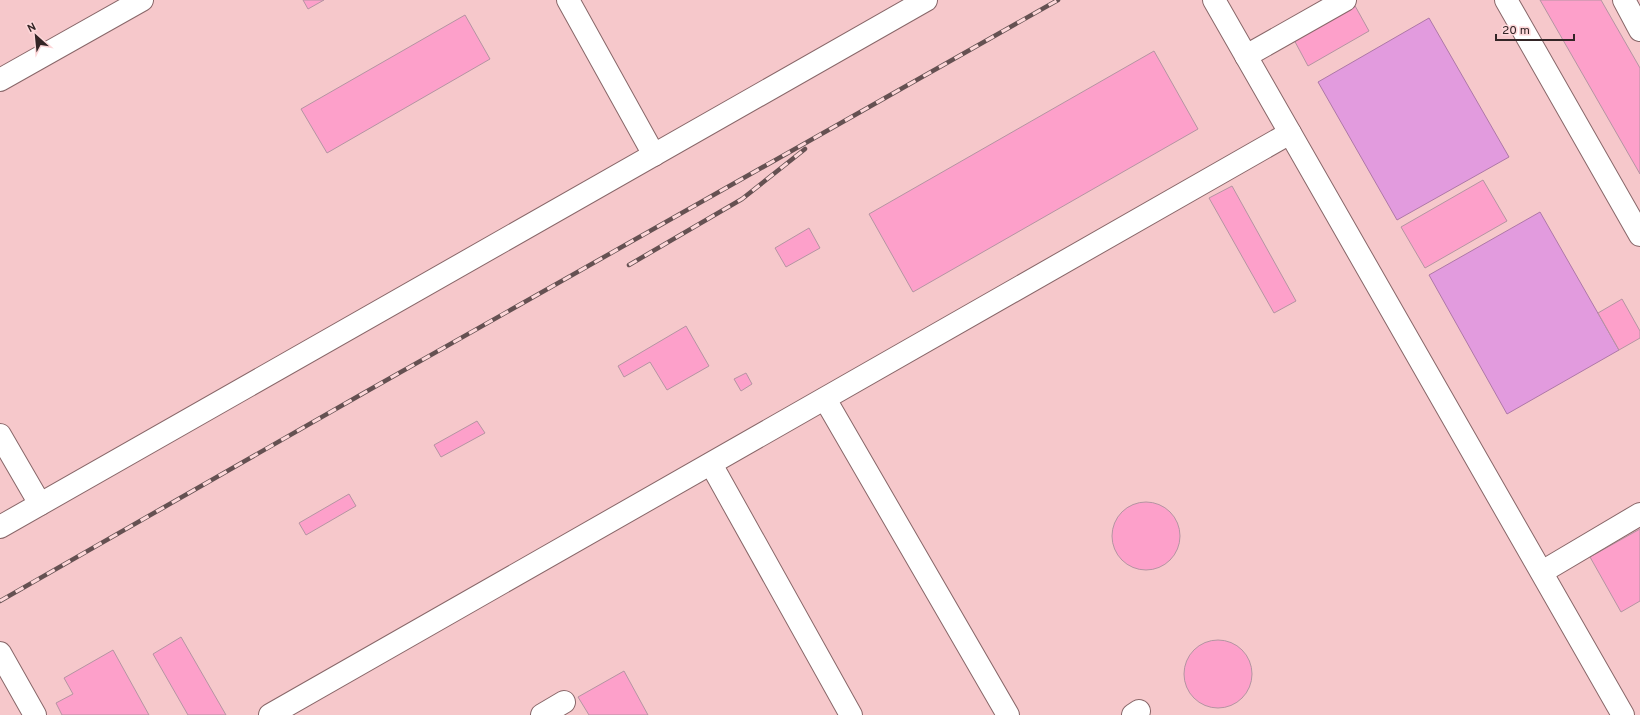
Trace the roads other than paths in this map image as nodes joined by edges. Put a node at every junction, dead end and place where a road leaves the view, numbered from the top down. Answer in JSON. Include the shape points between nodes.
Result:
{"nodes":[{"id":1,"x":142,"y":0,"type":"edge"},
{"id":2,"x":568,"y":0,"type":"edge"},
{"id":3,"x":926,"y":0,"type":"edge"},
{"id":4,"x":1214,"y":0,"type":"edge"},
{"id":5,"x":1345,"y":0,"type":"edge"},
{"id":6,"x":1506,"y":0,"type":"edge"},
{"id":7,"x":1624,"y":0,"type":"edge"},
{"id":8,"x":1640,"y":30,"type":"edge"},
{"id":9,"x":1246,"y":56,"type":"junction"},
{"id":10,"x":0,"y":80,"type":"edge"},
{"id":11,"x":1290,"y":133,"type":"junction"},
{"id":12,"x":654,"y":155,"type":"junction"},
{"id":13,"x":1640,"y":235,"type":"edge"},
{"id":14,"x":825,"y":398,"type":"junction"},
{"id":15,"x":0,"y":435,"type":"edge"},
{"id":16,"x":711,"y":464,"type":"junction"},
{"id":17,"x":40,"y":504,"type":"junction"},
{"id":18,"x":1640,"y":514,"type":"edge"},
{"id":19,"x":0,"y":527,"type":"edge"},
{"id":20,"x":1542,"y":572,"type":"junction"},
{"id":21,"x":0,"y":653,"type":"edge"},
{"id":22,"x":564,"y":702,"type":"dead end"},
{"id":23,"x":35,"y":715,"type":"edge"},
{"id":24,"x":272,"y":715,"type":"edge"},
{"id":25,"x":542,"y":715,"type":"edge"},
{"id":26,"x":851,"y":715,"type":"edge"},
{"id":27,"x":1008,"y":715,"type":"edge"},
{"id":28,"x":1623,"y":715,"type":"edge"}],
"edges":[{"from":1,"to":10,"type":"lane"},
{"from":2,"to":12,"type":"lane"},
{"from":3,"to":12,"type":"lane"},
{"from":4,"to":9,"type":"lane"},
{"from":5,"to":9,"type":"lane"},
{"from":6,"to":13,"type":"lane"},
{"from":7,"to":8,"type":"lane"},
{"from":9,"to":11,"type":"lane"},
{"from":11,"to":14,"type":"lane"},
{"from":11,"to":20,"type":"lane"},
{"from":12,"to":17,"type":"lane"},
{"from":14,"to":16,"type":"lane"},
{"from":14,"to":27,"type":"lane"},
{"from":15,"to":17,"type":"lane"},
{"from":16,"to":24,"type":"lane"},
{"from":16,"to":26,"type":"lane"},
{"from":17,"to":19,"type":"lane"},
{"from":18,"to":20,"type":"lane"},
{"from":20,"to":28,"type":"lane"},
{"from":21,"to":23,"type":"lane"},
{"from":22,"to":25,"type":"lane"}]}
